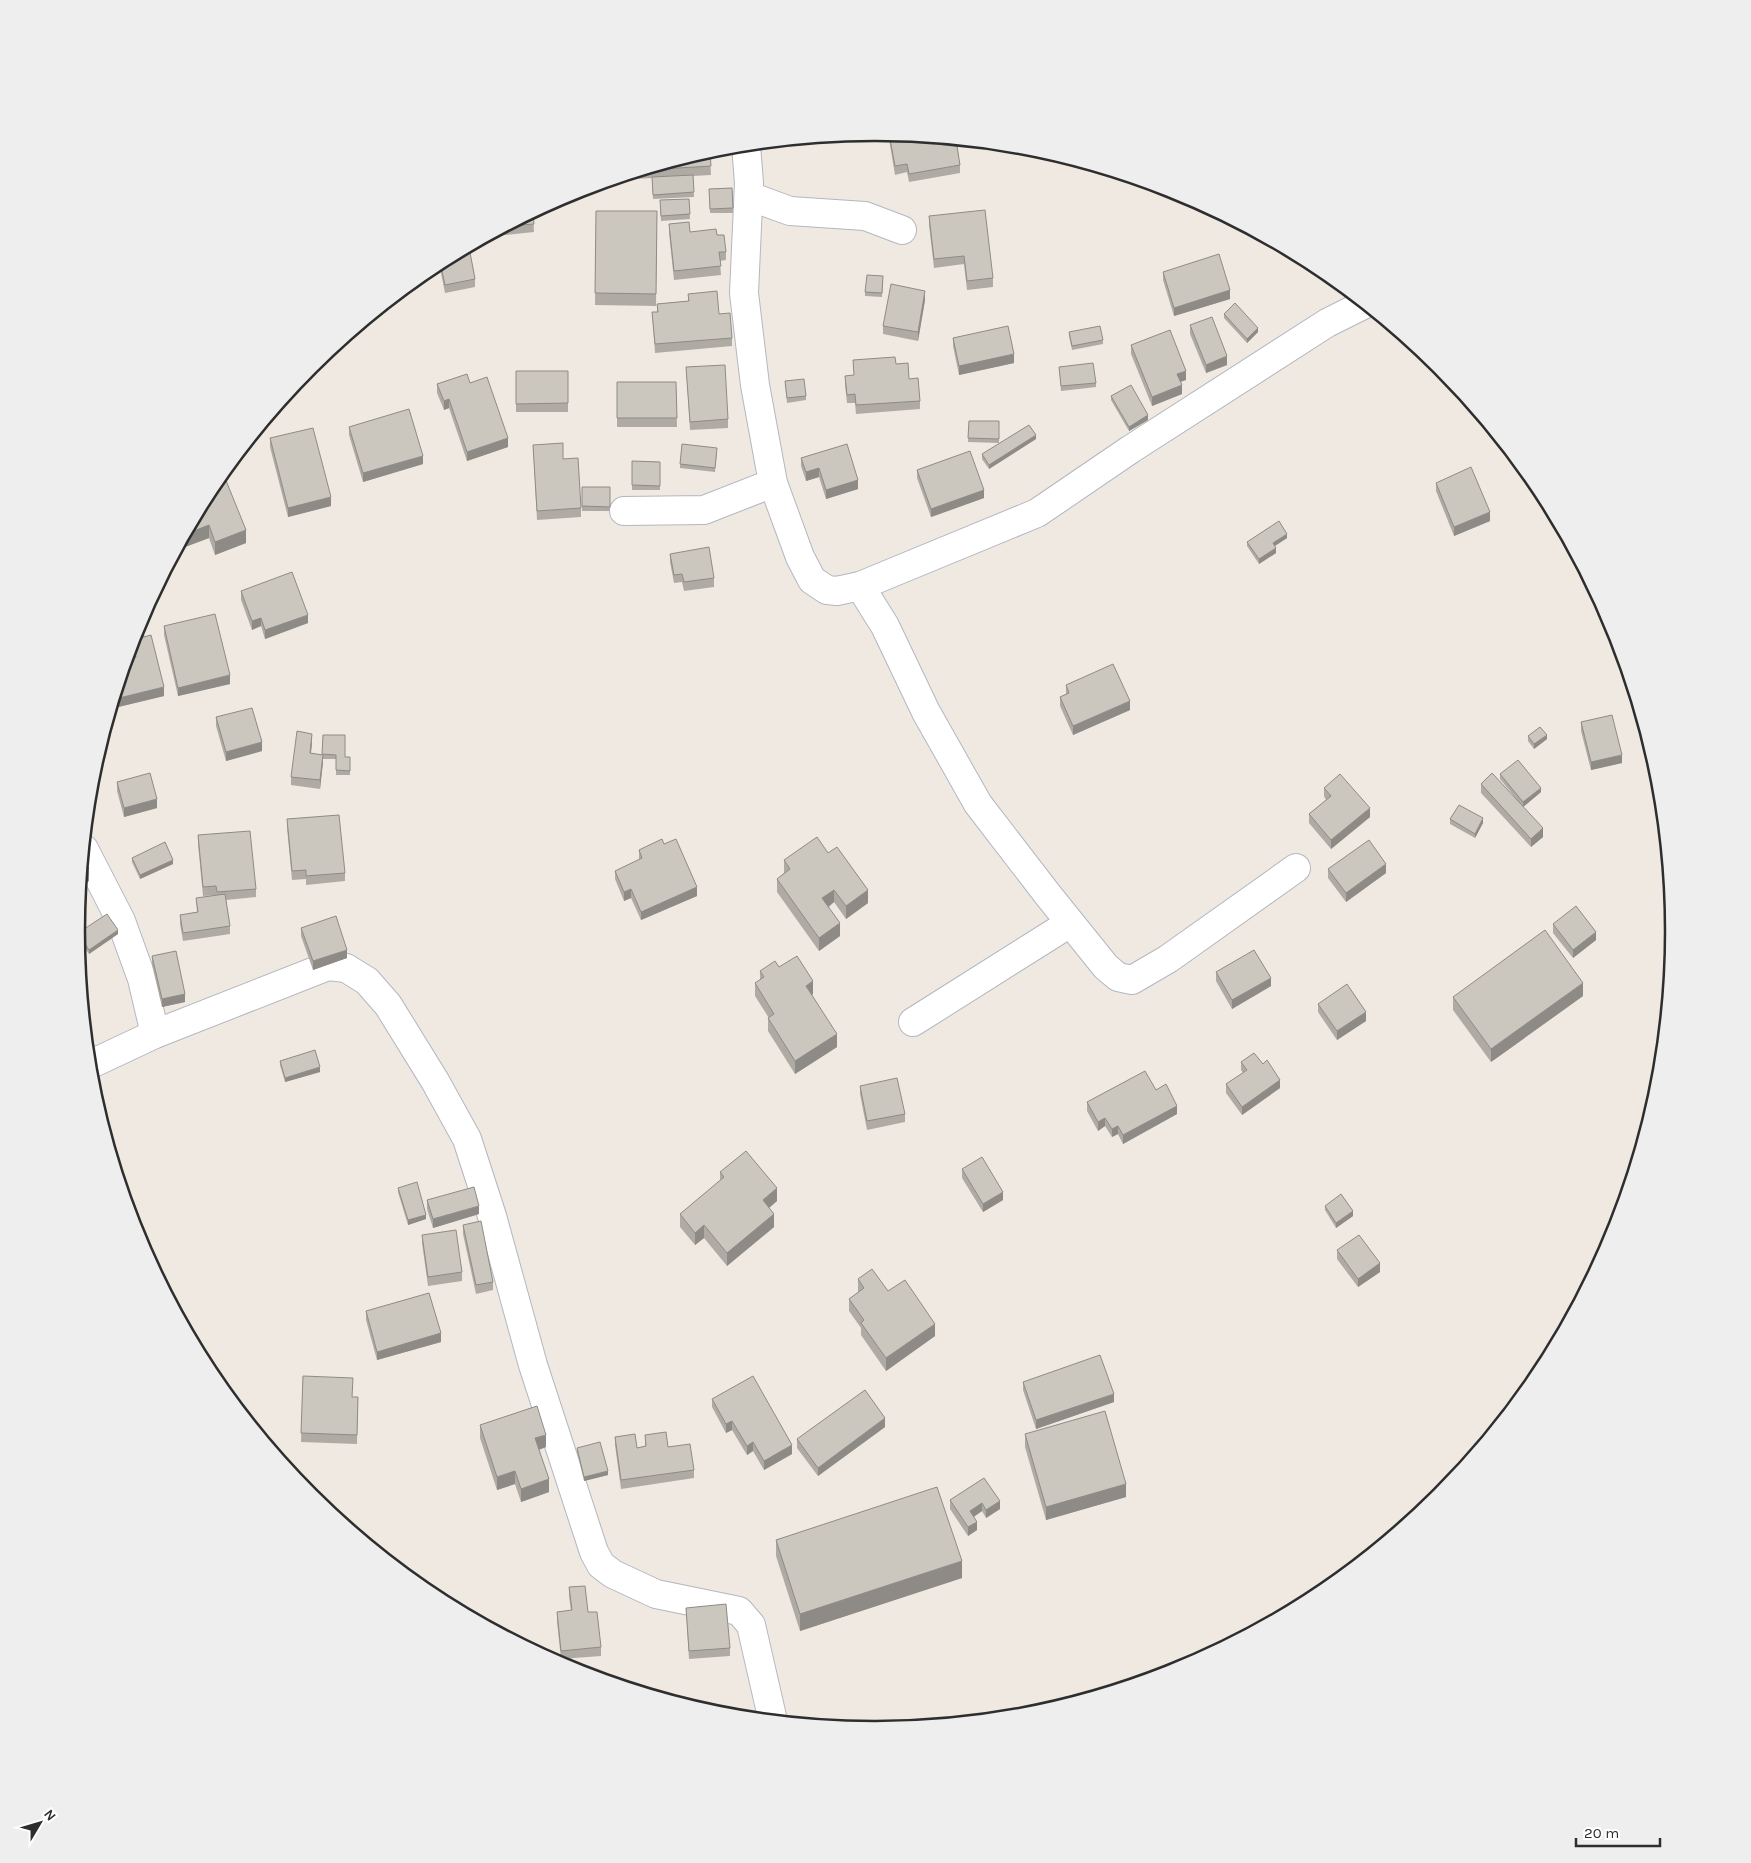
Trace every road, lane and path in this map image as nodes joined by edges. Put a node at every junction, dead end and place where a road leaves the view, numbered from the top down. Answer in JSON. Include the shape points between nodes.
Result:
{"nodes":[{"id":1,"x":746,"y":152,"type":"edge"},
{"id":2,"x":749,"y":196,"type":"junction"},
{"id":3,"x":902,"y":230,"type":"dead end"},
{"id":4,"x":1360,"y":306,"type":"edge"},
{"id":5,"x":773,"y":483,"type":"junction"},
{"id":6,"x":624,"y":511,"type":"dead end"},
{"id":7,"x":860,"y":586,"type":"junction"},
{"id":8,"x":89,"y":859,"type":"edge"},
{"id":9,"x":1296,"y":868,"type":"dead end"},
{"id":10,"x":1070,"y":923,"type":"junction"},
{"id":11,"x":913,"y":1022,"type":"dead end"},
{"id":12,"x":155,"y":1034,"type":"junction"},
{"id":13,"x":96,"y":1062,"type":"edge"},
{"id":14,"x":772,"y":1715,"type":"edge"}],
"edges":[{"from":1,"to":2,"type":"street"},
{"from":2,"to":3,"type":"street","via":[[790,211],[865,216]]},
{"from":2,"to":5,"type":"street","via":[[744,293],[755,385]]},
{"from":4,"to":7,"type":"street","via":[[1327,323],[1037,513]]},
{"from":5,"to":6,"type":"street","via":[[704,510]]},
{"from":5,"to":7,"type":"street","via":[[800,557],[812,580],[827,590]]},
{"from":7,"to":10,"type":"street","via":[[885,626],[926,712],[978,804]]},
{"from":8,"to":12,"type":"street","via":[[121,921],[142,979]]},
{"from":9,"to":10,"type":"street","via":[[1168,959],[1132,980],[1118,978],[1106,968]]},
{"from":10,"to":11,"type":"street"},
{"from":12,"to":13,"type":"street"},
{"from":12,"to":14,"type":"street","via":[[328,966],[346,968],[367,981],[388,1005],[467,1139],[533,1365],[601,1565],[612,1574],[656,1594],[739,1611],[746,1617],[751,1625]]}]}
